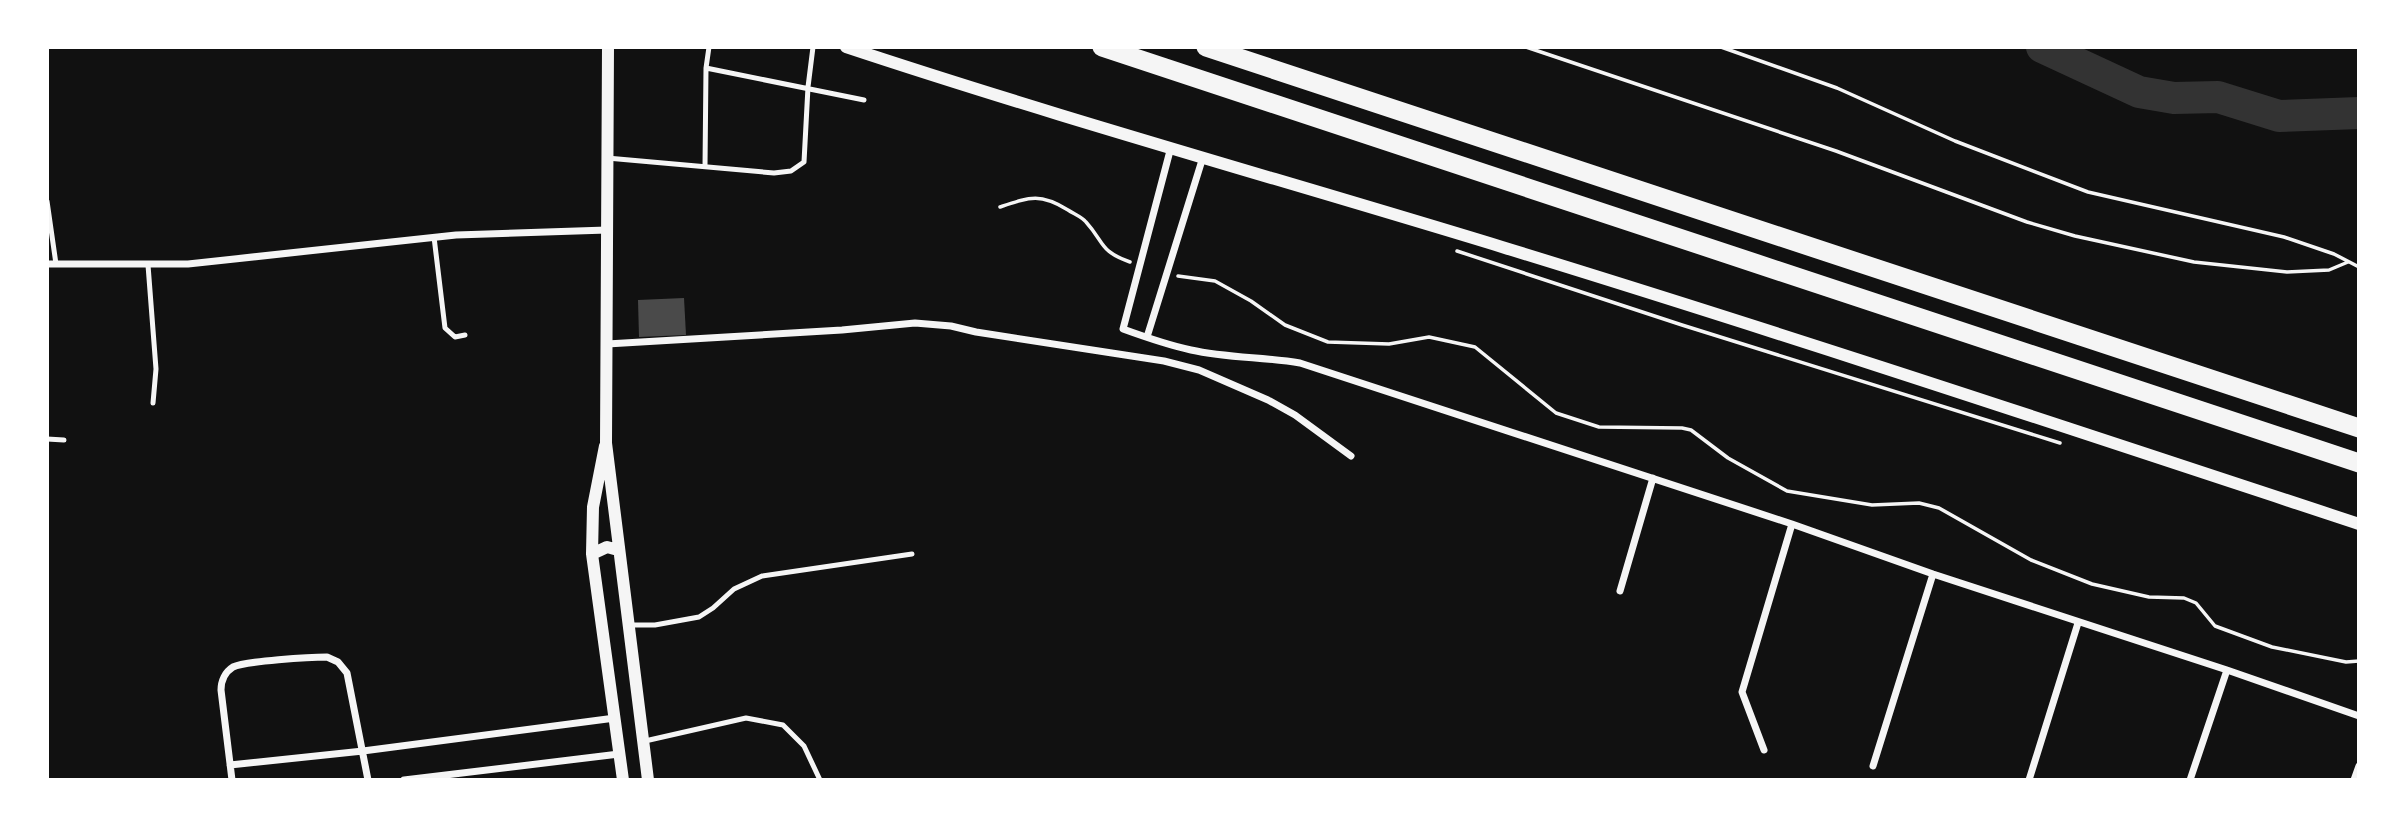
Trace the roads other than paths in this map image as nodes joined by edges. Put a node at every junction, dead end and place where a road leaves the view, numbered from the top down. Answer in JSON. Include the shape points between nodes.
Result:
{"nodes":[{"id":1,"x":608,"y":47,"type":"edge"},
{"id":2,"x":709,"y":47,"type":"edge"},
{"id":3,"x":814,"y":47,"type":"edge"},
{"id":4,"x":846,"y":47,"type":"edge"},
{"id":5,"x":1101,"y":47,"type":"edge"},
{"id":6,"x":1206,"y":47,"type":"edge"},
{"id":7,"x":706,"y":68,"type":"junction"},
{"id":8,"x":808,"y":87,"type":"junction"},
{"id":9,"x":864,"y":100,"type":"dead end"},
{"id":10,"x":1171,"y":147,"type":"junction"},
{"id":11,"x":1203,"y":156,"type":"junction"},
{"id":12,"x":607,"y":158,"type":"junction"},
{"id":13,"x":705,"y":166,"type":"junction"},
{"id":14,"x":47,"y":201,"type":"edge"},
{"id":15,"x":607,"y":230,"type":"junction"},
{"id":16,"x":434,"y":237,"type":"junction"},
{"id":17,"x":52,"y":264,"type":"edge"},
{"id":18,"x":148,"y":265,"type":"junction"},
{"id":19,"x":465,"y":335,"type":"dead end"},
{"id":20,"x":1147,"y":337,"type":"junction"},
{"id":21,"x":607,"y":344,"type":"junction"},
{"id":22,"x":153,"y":403,"type":"dead end"},
{"id":23,"x":2359,"y":428,"type":"edge"},
{"id":24,"x":47,"y":439,"type":"edge"},
{"id":25,"x":64,"y":440,"type":"dead end"},
{"id":26,"x":606,"y":443,"type":"junction"},
{"id":27,"x":1351,"y":456,"type":"dead end"},
{"id":28,"x":2359,"y":463,"type":"edge"},
{"id":29,"x":1653,"y":478,"type":"junction"},
{"id":30,"x":1792,"y":524,"type":"junction"},
{"id":31,"x":2359,"y":524,"type":"edge"},
{"id":32,"x":618,"y":550,"type":"junction"},
{"id":33,"x":592,"y":554,"type":"junction"},
{"id":34,"x":912,"y":554,"type":"dead end"},
{"id":35,"x":1933,"y":574,"type":"junction"},
{"id":36,"x":1620,"y":591,"type":"dead end"},
{"id":37,"x":2078,"y":623,"type":"junction"},
{"id":38,"x":627,"y":625,"type":"junction"},
{"id":39,"x":2227,"y":670,"type":"junction"},
{"id":40,"x":2359,"y":716,"type":"edge"},
{"id":41,"x":615,"y":718,"type":"junction"},
{"id":42,"x":642,"y":742,"type":"junction"},
{"id":43,"x":1764,"y":750,"type":"dead end"},
{"id":44,"x":363,"y":751,"type":"junction"},
{"id":45,"x":619,"y":754,"type":"junction"},
{"id":46,"x":230,"y":765,"type":"junction"},
{"id":47,"x":1873,"y":766,"type":"dead end"},
{"id":48,"x":2359,"y":766,"type":"edge"},
{"id":49,"x":232,"y":780,"type":"edge"},
{"id":50,"x":368,"y":780,"type":"edge"},
{"id":51,"x":404,"y":780,"type":"edge"},
{"id":52,"x":623,"y":780,"type":"edge"},
{"id":53,"x":648,"y":780,"type":"edge"},
{"id":54,"x":820,"y":780,"type":"edge"},
{"id":55,"x":2029,"y":780,"type":"edge"},
{"id":56,"x":2190,"y":780,"type":"edge"},
{"id":57,"x":2354,"y":780,"type":"edge"}],
"edges":[{"from":1,"to":12,"type":"street"},
{"from":2,"to":7,"type":"lane"},
{"from":3,"to":8,"type":"lane"},
{"from":4,"to":10,"type":"street","via":[[989,95]]},
{"from":5,"to":28,"type":"highway"},
{"from":6,"to":23,"type":"highway"},
{"from":7,"to":8,"type":"lane"},
{"from":7,"to":13,"type":"lane"},
{"from":8,"to":9,"type":"lane"},
{"from":8,"to":13,"type":"lane","via":[[804,162],[791,171],[774,173]]},
{"from":10,"to":11,"type":"street"},
{"from":10,"to":20,"type":"street","via":[[1123,329]]},
{"from":11,"to":20,"type":"street"},
{"from":11,"to":31,"type":"street","via":[[1707,311]]},
{"from":12,"to":13,"type":"lane"},
{"from":12,"to":15,"type":"street"},
{"from":14,"to":17,"type":"lane"},
{"from":15,"to":16,"type":"street"},
{"from":15,"to":21,"type":"street"},
{"from":16,"to":18,"type":"street","via":[[226,261]]},
{"from":16,"to":19,"type":"lane","via":[[445,328],[455,337]]},
{"from":17,"to":18,"type":"street"},
{"from":18,"to":22,"type":"lane","via":[[156,369]]},
{"from":20,"to":29,"type":"street","via":[[1193,351],[1300,363]]},
{"from":21,"to":26,"type":"street"},
{"from":21,"to":27,"type":"street","via":[[915,323],[951,326],[1199,370],[1295,415]]},
{"from":24,"to":25,"type":"lane"},
{"from":26,"to":32,"type":"street"},
{"from":26,"to":33,"type":"street","via":[[594,496]]},
{"from":29,"to":30,"type":"street"},
{"from":29,"to":36,"type":"street"},
{"from":30,"to":35,"type":"street"},
{"from":30,"to":43,"type":"street","via":[[1742,692]]},
{"from":32,"to":33,"type":"street","via":[[607,547]]},
{"from":32,"to":38,"type":"street"},
{"from":33,"to":41,"type":"street"},
{"from":34,"to":38,"type":"lane","via":[[762,576],[734,589],[699,617]]},
{"from":35,"to":37,"type":"street"},
{"from":35,"to":47,"type":"street"},
{"from":37,"to":39,"type":"street"},
{"from":37,"to":55,"type":"street"},
{"from":38,"to":42,"type":"street"},
{"from":39,"to":40,"type":"street"},
{"from":39,"to":56,"type":"street"},
{"from":41,"to":44,"type":"street"},
{"from":41,"to":45,"type":"street"},
{"from":42,"to":53,"type":"street"},
{"from":42,"to":54,"type":"lane","via":[[746,718],[783,725],[804,746]]},
{"from":44,"to":46,"type":"street"},
{"from":44,"to":46,"type":"street","via":[[347,673],[338,662],[321,657],[242,664],[231,668],[221,684]]},
{"from":44,"to":50,"type":"street"},
{"from":45,"to":51,"type":"street"},
{"from":45,"to":52,"type":"street"},
{"from":46,"to":49,"type":"street"},
{"from":48,"to":57,"type":"street"}]}
